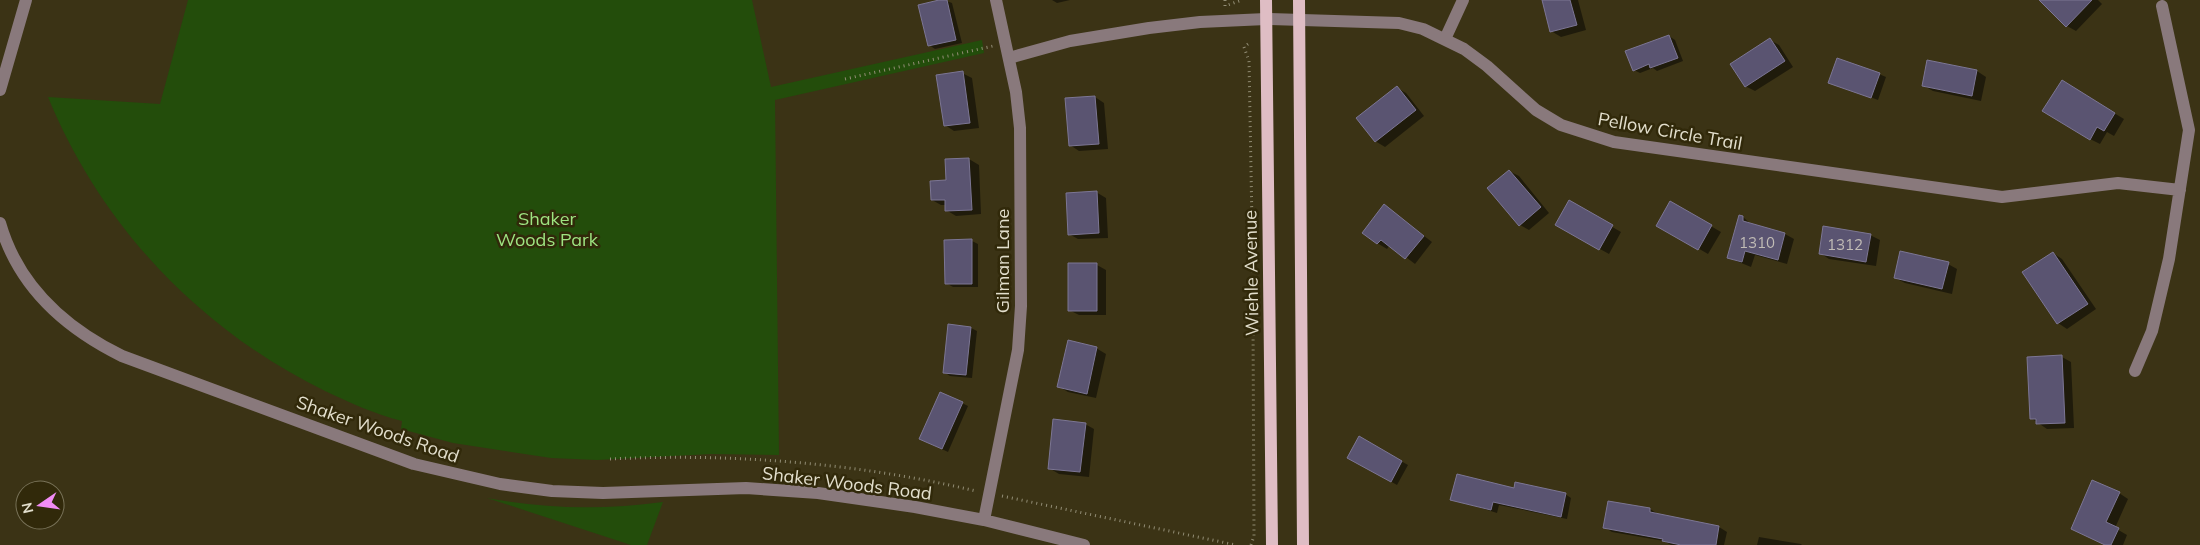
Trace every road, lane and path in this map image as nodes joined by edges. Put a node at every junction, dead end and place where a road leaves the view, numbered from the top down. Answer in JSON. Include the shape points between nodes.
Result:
{"nodes":[{"id":1,"x":26,"y":0,"type":"edge"},
{"id":2,"x":996,"y":0,"type":"edge"},
{"id":3,"x":1225,"y":0,"type":"edge"},
{"id":4,"x":1242,"y":0,"type":"edge"},
{"id":5,"x":1266,"y":0,"type":"edge"},
{"id":6,"x":1299,"y":0,"type":"edge"},
{"id":7,"x":1463,"y":0,"type":"edge"},
{"id":8,"x":2162,"y":6,"type":"dead end"},
{"id":9,"x":1266,"y":19,"type":"junction"},
{"id":10,"x":1299,"y":19,"type":"junction"},
{"id":11,"x":1445,"y":39,"type":"junction"},
{"id":12,"x":1006,"y":43,"type":"junction"},
{"id":13,"x":1248,"y":44,"type":"dead end"},
{"id":14,"x":1009,"y":58,"type":"junction"},
{"id":15,"x":845,"y":79,"type":"dead end"},
{"id":16,"x":0,"y":90,"type":"edge"},
{"id":17,"x":2180,"y":190,"type":"junction"},
{"id":18,"x":0,"y":223,"type":"edge"},
{"id":19,"x":1253,"y":283,"type":"dead end"},
{"id":20,"x":1253,"y":312,"type":"dead end"},
{"id":21,"x":2135,"y":371,"type":"dead end"},
{"id":22,"x":610,"y":459,"type":"dead end"},
{"id":23,"x":990,"y":494,"type":"junction"},
{"id":24,"x":984,"y":520,"type":"junction"},
{"id":25,"x":1084,"y":545,"type":"edge"},
{"id":26,"x":1236,"y":545,"type":"edge"},
{"id":27,"x":1251,"y":545,"type":"edge"},
{"id":28,"x":1272,"y":545,"type":"edge"},
{"id":29,"x":1303,"y":545,"type":"edge"}],
"edges":[{"from":1,"to":16,"type":"street"},
{"from":2,"to":12,"type":"street","name":"Gilman Lane"},
{"from":3,"to":4,"type":"path","via":[[1225,6]]},
{"from":5,"to":9,"type":"main road","name":"Wiehle Avenue"},
{"from":6,"to":10,"type":"main road"},
{"from":7,"to":11,"type":"street"},
{"from":8,"to":17,"type":"street","via":[[2189,130]]},
{"from":9,"to":10,"type":"street","name":"Pellow Circle Trail"},
{"from":9,"to":14,"type":"street","name":"Pellow Circle Trail","via":[[1149,28],[1070,41]]},
{"from":9,"to":28,"type":"main road","name":"Wiehle Avenue"},
{"from":10,"to":11,"type":"street","name":"Pellow Circle Trail","via":[[1399,23]]},
{"from":10,"to":29,"type":"main road"},
{"from":11,"to":17,"type":"street","name":"Pellow Circle Trail","via":[[1487,66],[1536,110],[1561,125],[1614,142],[2002,197],[2118,184]]},
{"from":12,"to":14,"type":"street","name":"Gilman Lane"},
{"from":12,"to":15,"type":"path"},
{"from":13,"to":19,"type":"path","via":[[1244,47],[1249,61]]},
{"from":14,"to":23,"type":"street","name":"Gilman Lane","via":[[1020,128],[1021,306],[1018,350]]},
{"from":17,"to":21,"type":"street","via":[[2152,330]]},
{"from":18,"to":24,"type":"street","name":"Shaker Woods Road","via":[[16,262],[29,283],[71,326],[97,343],[122,356],[414,464],[500,484],[552,491],[604,493],[746,488],[818,493]]},
{"from":20,"to":27,"type":"path","via":[[1254,536]]},
{"from":22,"to":23,"type":"path","via":[[773,460],[887,474]]},
{"from":23,"to":24,"type":"street","name":"Gilman Lane"},
{"from":23,"to":26,"type":"path"},
{"from":24,"to":25,"type":"street","name":"Shaker Woods Road"}]}
